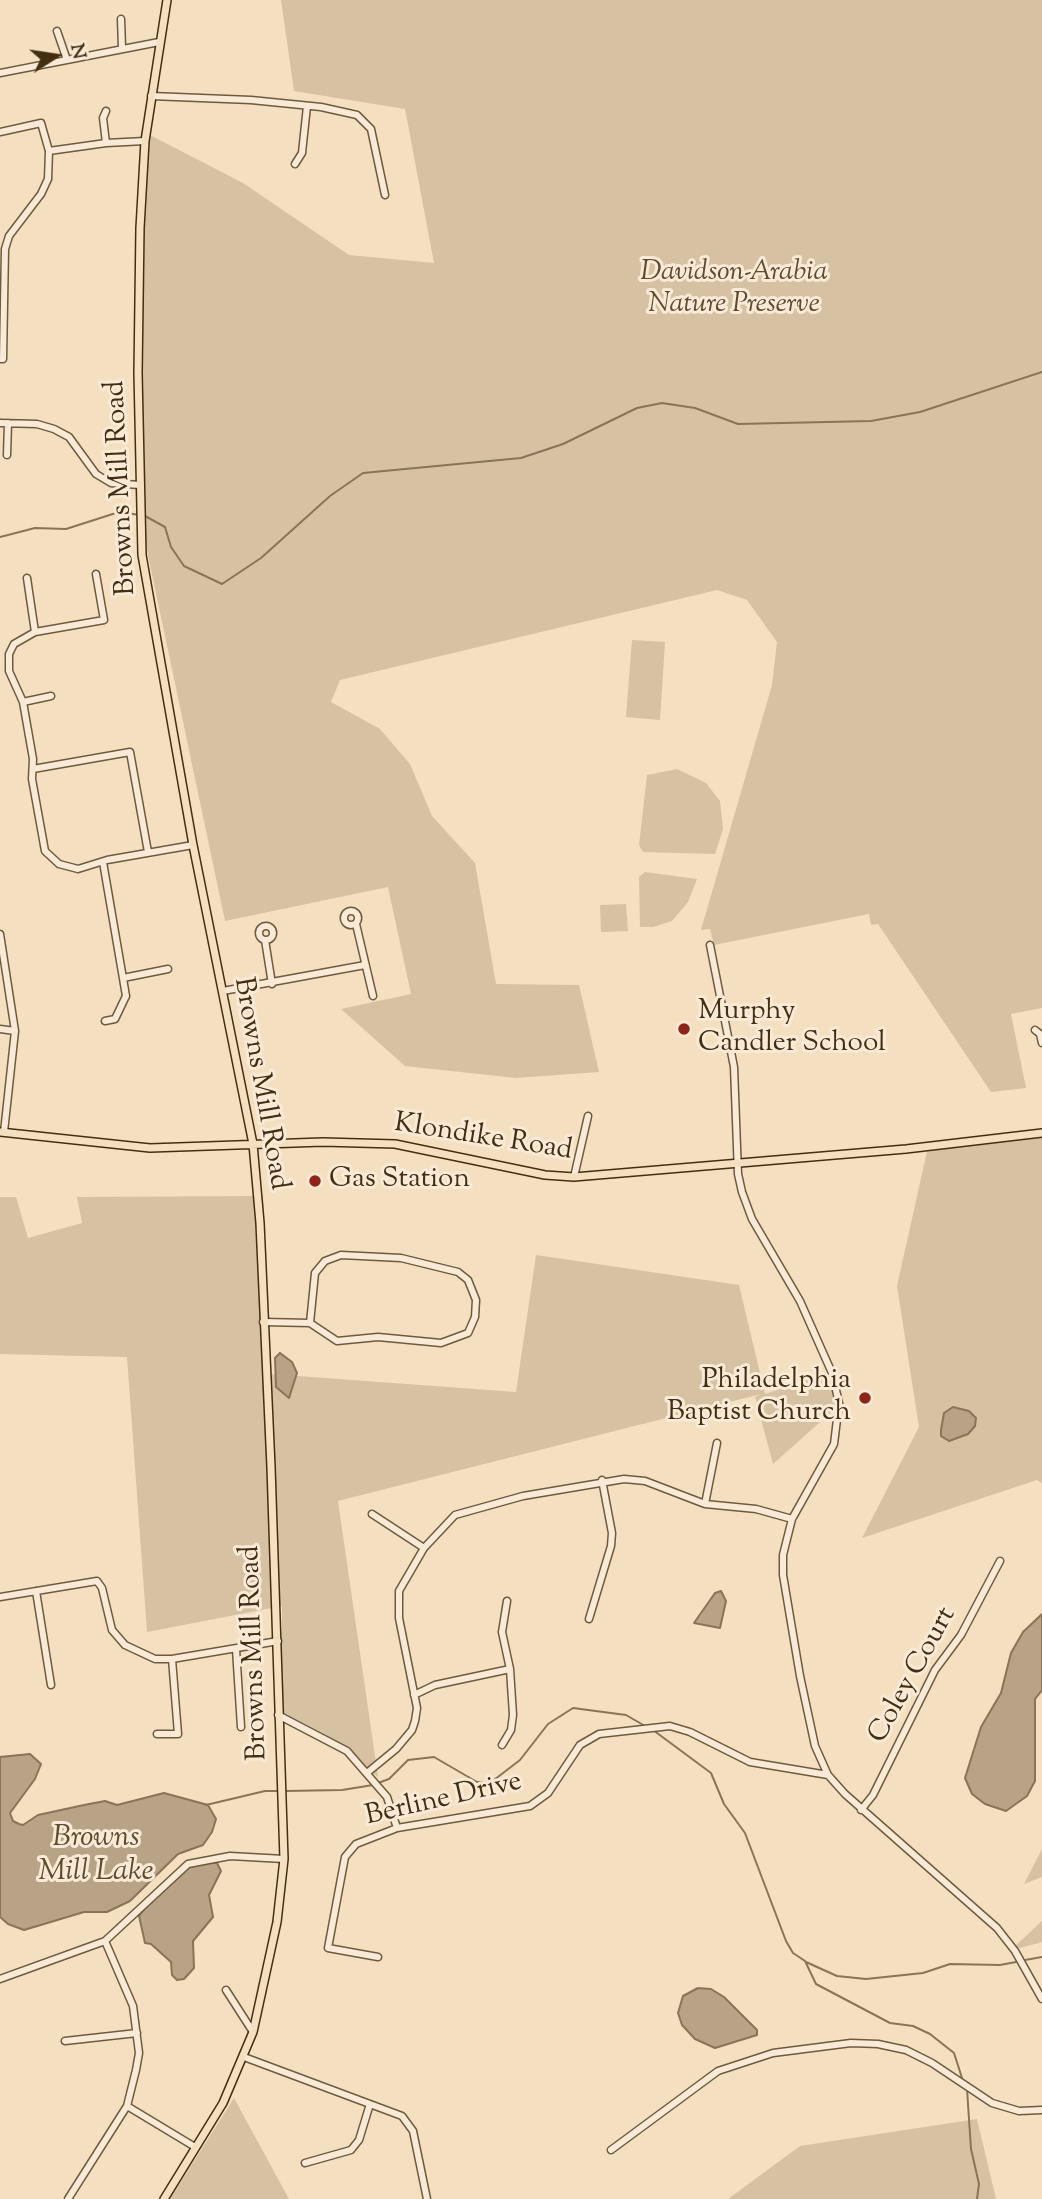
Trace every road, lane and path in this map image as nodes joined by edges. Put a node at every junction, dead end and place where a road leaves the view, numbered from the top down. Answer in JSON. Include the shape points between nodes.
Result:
{"nodes":[{"id":1,"x":167,"y":0,"type":"edge"},
{"id":2,"x":121,"y":19,"type":"dead end"},
{"id":3,"x":57,"y":31,"type":"dead end"},
{"id":4,"x":159,"y":42,"type":"junction"},
{"id":5,"x":122,"y":48,"type":"junction"},
{"id":6,"x":67,"y":60,"type":"junction"},
{"id":7,"x":0,"y":73,"type":"edge"},
{"id":8,"x":151,"y":96,"type":"junction"},
{"id":9,"x":307,"y":106,"type":"junction"},
{"id":10,"x":106,"y":111,"type":"dead end"},
{"id":11,"x":0,"y":132,"type":"edge"},
{"id":12,"x":145,"y":141,"type":"junction"},
{"id":13,"x":106,"y":142,"type":"junction"},
{"id":14,"x":50,"y":151,"type":"junction"},
{"id":15,"x":295,"y":164,"type":"dead end"},
{"id":16,"x":385,"y":195,"type":"dead end"},
{"id":17,"x":4,"y":359,"type":"edge"},
{"id":18,"x":56,"y":420,"type":"dead end"},
{"id":19,"x":4,"y":423,"type":"edge"},
{"id":20,"x":54,"y":429,"type":"junction"},
{"id":21,"x":7,"y":455,"type":"dead end"},
{"id":22,"x":140,"y":485,"type":"junction"},
{"id":23,"x":96,"y":574,"type":"dead end"},
{"id":24,"x":27,"y":578,"type":"dead end"},
{"id":25,"x":35,"y":632,"type":"junction"},
{"id":26,"x":7,"y":639,"type":"dead end"},
{"id":27,"x":14,"y":644,"type":"junction"},
{"id":28,"x":51,"y":696,"type":"dead end"},
{"id":29,"x":23,"y":702,"type":"junction"},
{"id":30,"x":33,"y":769,"type":"junction"},
{"id":31,"x":193,"y":845,"type":"junction"},
{"id":32,"x":148,"y":852,"type":"junction"},
{"id":33,"x":103,"y":862,"type":"junction"},
{"id":34,"x":356,"y":924,"type":"dead end"},
{"id":35,"x":0,"y":934,"type":"edge"},
{"id":36,"x":265,"y":940,"type":"dead end"},
{"id":37,"x":710,"y":945,"type":"dead end"},
{"id":38,"x":366,"y":965,"type":"junction"},
{"id":39,"x":168,"y":969,"type":"dead end"},
{"id":40,"x":123,"y":978,"type":"junction"},
{"id":41,"x":272,"y":984,"type":"junction"},
{"id":42,"x":223,"y":990,"type":"junction"},
{"id":43,"x":373,"y":996,"type":"dead end"},
{"id":44,"x":105,"y":1021,"type":"dead end"},
{"id":45,"x":0,"y":1029,"type":"edge"},
{"id":46,"x":1034,"y":1030,"type":"dead end"},
{"id":47,"x":15,"y":1031,"type":"junction"},
{"id":48,"x":1042,"y":1042,"type":"edge"},
{"id":49,"x":588,"y":1116,"type":"dead end"},
{"id":50,"x":2,"y":1132,"type":"edge"},
{"id":51,"x":1042,"y":1133,"type":"edge"},
{"id":52,"x":253,"y":1144,"type":"junction"},
{"id":53,"x":739,"y":1163,"type":"junction"},
{"id":54,"x":573,"y":1177,"type":"junction"},
{"id":55,"x":263,"y":1322,"type":"junction"},
{"id":56,"x":310,"y":1323,"type":"junction"},
{"id":57,"x":717,"y":1443,"type":"dead end"},
{"id":58,"x":602,"y":1480,"type":"junction"},
{"id":59,"x":705,"y":1504,"type":"junction"},
{"id":60,"x":372,"y":1514,"type":"dead end"},
{"id":61,"x":792,"y":1519,"type":"junction"},
{"id":62,"x":424,"y":1548,"type":"junction"},
{"id":63,"x":1000,"y":1561,"type":"dead end"},
{"id":64,"x":36,"y":1591,"type":"junction"},
{"id":65,"x":0,"y":1597,"type":"edge"},
{"id":66,"x":507,"y":1601,"type":"dead end"},
{"id":67,"x":589,"y":1619,"type":"dead end"},
{"id":68,"x":278,"y":1641,"type":"junction"},
{"id":69,"x":236,"y":1650,"type":"junction"},
{"id":70,"x":172,"y":1659,"type":"junction"},
{"id":71,"x":510,"y":1669,"type":"junction"},
{"id":72,"x":51,"y":1685,"type":"dead end"},
{"id":73,"x":414,"y":1695,"type":"junction"},
{"id":74,"x":278,"y":1715,"type":"junction"},
{"id":75,"x":241,"y":1727,"type":"dead end"},
{"id":76,"x":157,"y":1734,"type":"dead end"},
{"id":77,"x":502,"y":1745,"type":"dead end"},
{"id":78,"x":368,"y":1772,"type":"junction"},
{"id":79,"x":828,"y":1775,"type":"junction"},
{"id":80,"x":862,"y":1810,"type":"junction"},
{"id":81,"x":397,"y":1828,"type":"junction"},
{"id":82,"x":284,"y":1859,"type":"junction"},
{"id":83,"x":105,"y":1941,"type":"junction"},
{"id":84,"x":378,"y":1957,"type":"dead end"},
{"id":85,"x":0,"y":1979,"type":"edge"},
{"id":86,"x":226,"y":1990,"type":"dead end"},
{"id":87,"x":1042,"y":1999,"type":"edge"},
{"id":88,"x":253,"y":2032,"type":"junction"},
{"id":89,"x":137,"y":2033,"type":"junction"},
{"id":90,"x":65,"y":2040,"type":"dead end"},
{"id":91,"x":244,"y":2057,"type":"junction"},
{"id":92,"x":370,"y":2104,"type":"junction"},
{"id":93,"x":127,"y":2106,"type":"junction"},
{"id":94,"x":1042,"y":2110,"type":"edge"},
{"id":95,"x":195,"y":2147,"type":"junction"},
{"id":96,"x":611,"y":2150,"type":"dead end"},
{"id":97,"x":305,"y":2163,"type":"dead end"},
{"id":98,"x":68,"y":2199,"type":"edge"},
{"id":99,"x":164,"y":2199,"type":"edge"},
{"id":100,"x":427,"y":2199,"type":"edge"}],
"edges":[{"from":1,"to":4,"type":"main road","name":"Browns Mill Road"},
{"from":2,"to":5,"type":"street"},
{"from":3,"to":6,"type":"street"},
{"from":4,"to":5,"type":"street"},
{"from":4,"to":8,"type":"main road","name":"Browns Mill Road"},
{"from":5,"to":6,"type":"street"},
{"from":6,"to":7,"type":"street"},
{"from":8,"to":9,"type":"street"},
{"from":8,"to":12,"type":"main road","name":"Browns Mill Road"},
{"from":9,"to":15,"type":"street","via":[[302,153]]},
{"from":9,"to":16,"type":"street","via":[[357,115],[371,129]]},
{"from":10,"to":13,"type":"street"},
{"from":11,"to":14,"type":"street","via":[[41,123]]},
{"from":12,"to":13,"type":"street"},
{"from":12,"to":22,"type":"main road","name":"Browns Mill Road","via":[[138,373]]},
{"from":13,"to":14,"type":"street"},
{"from":14,"to":17,"type":"street","via":[[48,179],[5,249]]},
{"from":18,"to":20,"type":"street"},
{"from":19,"to":20,"type":"street"},
{"from":19,"to":21,"type":"street"},
{"from":20,"to":22,"type":"street","via":[[69,437],[96,474],[111,483]]},
{"from":22,"to":31,"type":"main road","name":"Browns Mill Road","via":[[142,555],[153,632]]},
{"from":23,"to":25,"type":"street","via":[[104,620]]},
{"from":24,"to":25,"type":"street"},
{"from":25,"to":27,"type":"street"},
{"from":26,"to":27,"type":"street"},
{"from":27,"to":29,"type":"street","via":[[9,671]]},
{"from":28,"to":29,"type":"street"},
{"from":29,"to":30,"type":"street"},
{"from":30,"to":32,"type":"street","via":[[130,752]]},
{"from":30,"to":33,"type":"street","via":[[48,856],[71,869]]},
{"from":31,"to":32,"type":"street"},
{"from":31,"to":42,"type":"main road","name":"Browns Mill Road"},
{"from":32,"to":33,"type":"street"},
{"from":33,"to":40,"type":"street"},
{"from":34,"to":38,"type":"street"},
{"from":35,"to":47,"type":"street"},
{"from":36,"to":41,"type":"street"},
{"from":37,"to":53,"type":"street","via":[[734,1067]]},
{"from":38,"to":41,"type":"street"},
{"from":38,"to":43,"type":"street"},
{"from":39,"to":40,"type":"street"},
{"from":40,"to":44,"type":"street","via":[[123,1008],[115,1019]]},
{"from":41,"to":42,"type":"street"},
{"from":42,"to":52,"type":"main road","name":"Browns Mill Road"},
{"from":45,"to":47,"type":"street"},
{"from":46,"to":48,"type":"street"},
{"from":47,"to":50,"type":"street"},
{"from":49,"to":54,"type":"street"},
{"from":50,"to":52,"type":"main road","name":"Klondike Road","via":[[150,1148]]},
{"from":51,"to":53,"type":"main road","name":"Klondike Road"},
{"from":52,"to":54,"type":"main road","name":"Klondike Road","via":[[395,1144]]},
{"from":52,"to":55,"type":"main road","name":"Browns Mill Road"},
{"from":53,"to":54,"type":"main road","name":"Klondike Road"},
{"from":53,"to":61,"type":"street","via":[[742,1192],[752,1219],[800,1301],[832,1373],[839,1403],[834,1444]]},
{"from":55,"to":56,"type":"street"},
{"from":55,"to":68,"type":"main road","name":"Browns Mill Road"},
{"from":56,"to":56,"type":"street","via":[[337,1341],[378,1337],[441,1343],[468,1333],[476,1300],[471,1285],[458,1272],[379,1255],[341,1255],[323,1259],[319,1266]]},
{"from":57,"to":59,"type":"street"},
{"from":58,"to":59,"type":"street","via":[[645,1481]]},
{"from":58,"to":62,"type":"street","via":[[470,1508],[443,1525]]},
{"from":58,"to":67,"type":"street","via":[[611,1546]]},
{"from":59,"to":61,"type":"street","via":[[756,1509]]},
{"from":60,"to":62,"type":"street"},
{"from":61,"to":79,"type":"street","via":[[783,1574],[811,1732]]},
{"from":62,"to":73,"type":"street","via":[[404,1578],[398,1602]]},
{"from":63,"to":80,"type":"street","name":"Coley Court","via":[[961,1634],[934,1670]]},
{"from":64,"to":65,"type":"street"},
{"from":64,"to":70,"type":"street","via":[[97,1581],[107,1619],[118,1638],[145,1656]]},
{"from":64,"to":72,"type":"street"},
{"from":66,"to":71,"type":"street","via":[[502,1632]]},
{"from":68,"to":69,"type":"street"},
{"from":68,"to":74,"type":"main road","name":"Browns Mill Road"},
{"from":69,"to":70,"type":"street"},
{"from":69,"to":75,"type":"street"},
{"from":70,"to":76,"type":"street","via":[[178,1734]]},
{"from":71,"to":73,"type":"street","via":[[435,1685]]},
{"from":71,"to":77,"type":"street","via":[[513,1715]]},
{"from":73,"to":78,"type":"street","via":[[417,1708],[412,1730]]},
{"from":74,"to":78,"type":"street","via":[[347,1751]]},
{"from":74,"to":82,"type":"main road","name":"Browns Mill Road"},
{"from":78,"to":81,"type":"street","via":[[387,1797]]},
{"from":79,"to":80,"type":"street"},
{"from":79,"to":81,"type":"street","name":"Berline Drive","via":[[750,1762],[670,1726],[613,1731],[580,1745],[548,1793],[530,1806]]},
{"from":80,"to":87,"type":"street","via":[[997,1928]]},
{"from":81,"to":84,"type":"street","name":"Berline Drive","via":[[362,1840],[345,1857],[328,1948]]},
{"from":82,"to":83,"type":"street","via":[[230,1856],[188,1864]]},
{"from":82,"to":88,"type":"main road","name":"Browns Mill Road","via":[[277,1922]]},
{"from":83,"to":85,"type":"street"},
{"from":83,"to":89,"type":"street","via":[[133,2006]]},
{"from":86,"to":88,"type":"street"},
{"from":88,"to":91,"type":"main road","name":"Browns Mill Road"},
{"from":89,"to":90,"type":"street"},
{"from":89,"to":93,"type":"street","via":[[136,2070]]},
{"from":91,"to":92,"type":"street"},
{"from":91,"to":95,"type":"main road","name":"Browns Mill Road","via":[[223,2103]]},
{"from":92,"to":97,"type":"street","via":[[359,2140],[351,2150]]},
{"from":92,"to":100,"type":"street","via":[[394,2111],[407,2121]]},
{"from":93,"to":95,"type":"street"},
{"from":93,"to":98,"type":"street"},
{"from":94,"to":96,"type":"street","via":[[1019,2111],[992,2103],[906,2050],[851,2043],[773,2053],[718,2071]]},
{"from":95,"to":99,"type":"main road","name":"Browns Mill Road"}]}
